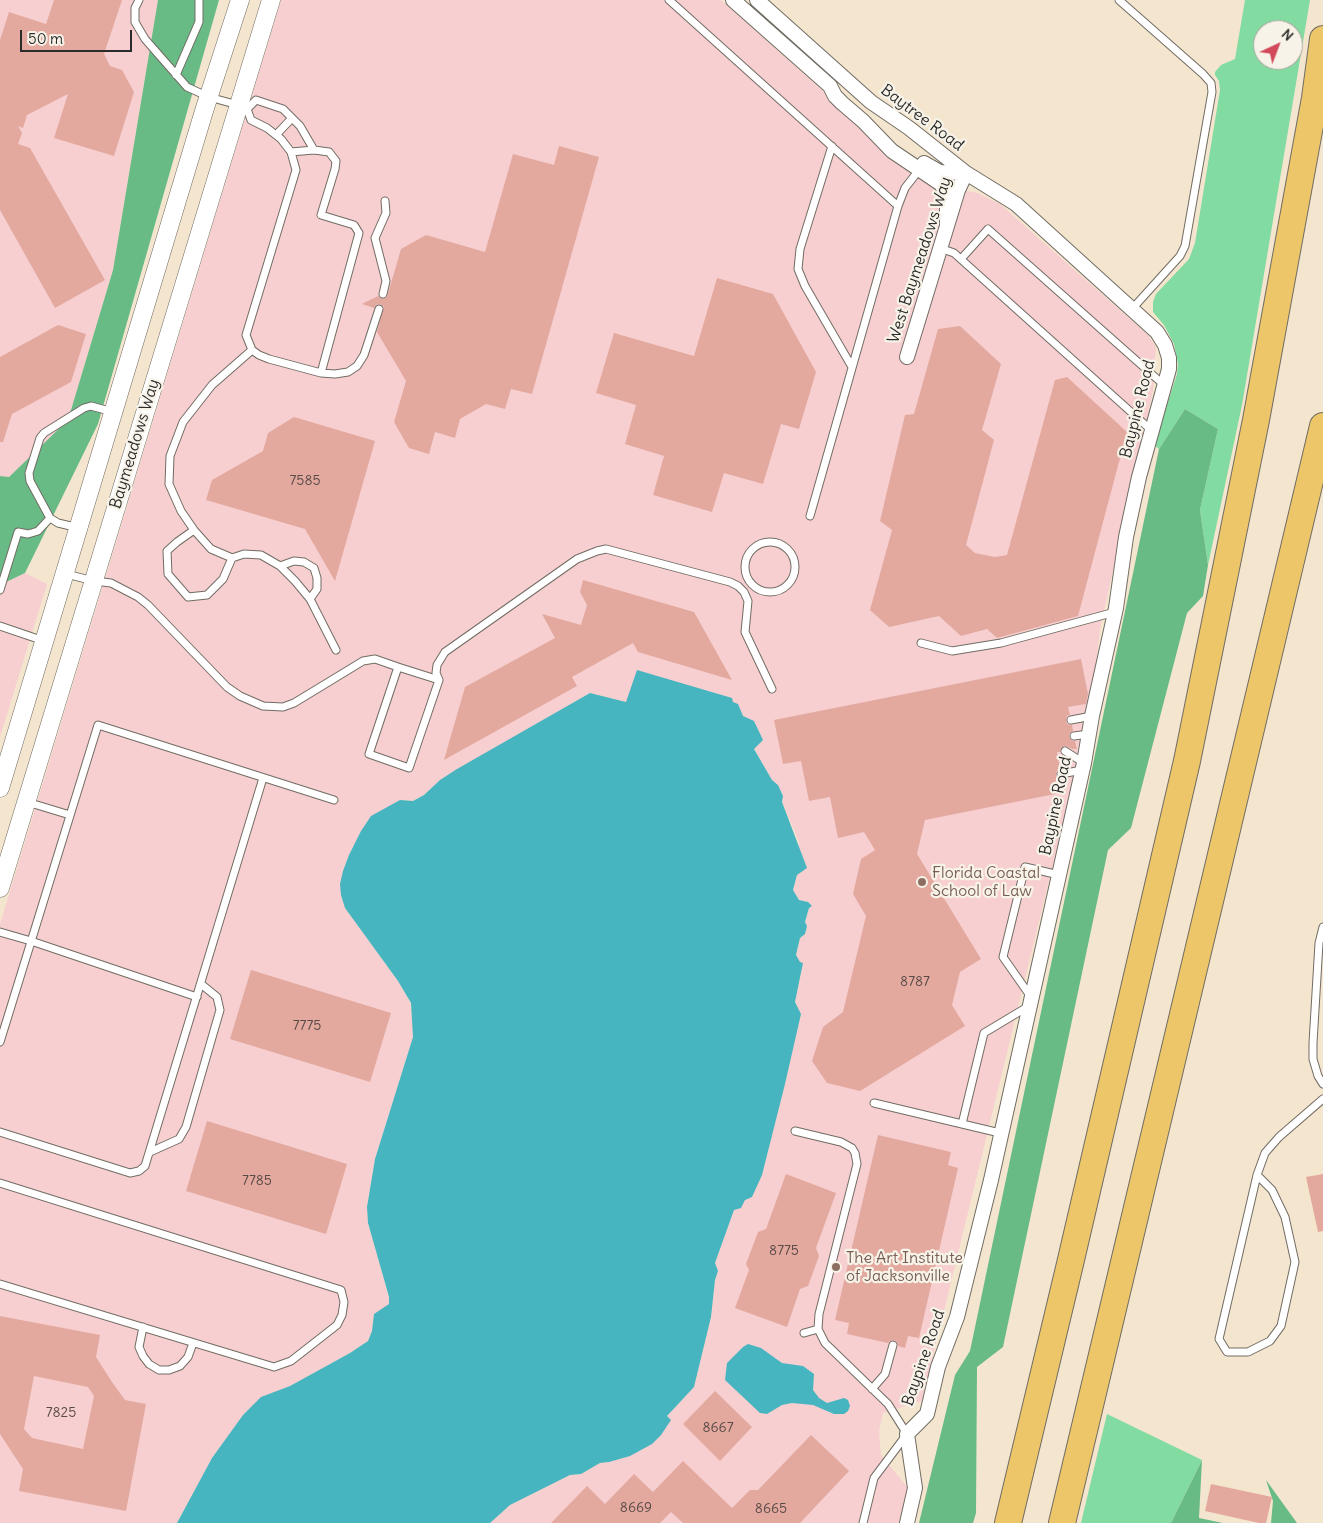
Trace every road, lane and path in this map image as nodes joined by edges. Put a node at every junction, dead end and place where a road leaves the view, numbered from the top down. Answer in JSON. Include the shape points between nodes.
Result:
{"nodes":[{"id":1,"x":139,"y":0,"type":"edge"},
{"id":2,"x":199,"y":0,"type":"edge"},
{"id":3,"x":240,"y":0,"type":"edge"},
{"id":4,"x":271,"y":0,"type":"edge"},
{"id":5,"x":669,"y":0,"type":"edge"},
{"id":6,"x":733,"y":0,"type":"edge"},
{"id":7,"x":757,"y":0,"type":"edge"},
{"id":8,"x":1120,"y":0,"type":"edge"},
{"id":9,"x":1323,"y":39,"type":"edge"},
{"id":10,"x":176,"y":75,"type":"junction"},
{"id":11,"x":830,"y":86,"type":"junction"},
{"id":12,"x":208,"y":96,"type":"junction"},
{"id":13,"x":243,"y":107,"type":"junction"},
{"id":14,"x":292,"y":118,"type":"junction"},
{"id":15,"x":276,"y":135,"type":"junction"},
{"id":16,"x":832,"y":146,"type":"junction"},
{"id":17,"x":314,"y":150,"type":"junction"},
{"id":18,"x":291,"y":152,"type":"junction"},
{"id":19,"x":920,"y":170,"type":"junction"},
{"id":20,"x":966,"y":173,"type":"junction"},
{"id":21,"x":385,"y":201,"type":"dead end"},
{"id":22,"x":898,"y":206,"type":"junction"},
{"id":23,"x":947,"y":225,"type":"junction"},
{"id":24,"x":940,"y":248,"type":"junction"},
{"id":25,"x":961,"y":259,"type":"junction"},
{"id":26,"x":383,"y":294,"type":"dead end"},
{"id":27,"x":1132,"y":309,"type":"junction"},
{"id":28,"x":379,"y":310,"type":"dead end"},
{"id":29,"x":252,"y":350,"type":"junction"},
{"id":30,"x":907,"y":357,"type":"dead end"},
{"id":31,"x":852,"y":367,"type":"junction"},
{"id":32,"x":321,"y":373,"type":"junction"},
{"id":33,"x":1164,"y":385,"type":"junction"},
{"id":34,"x":114,"y":412,"type":"junction"},
{"id":35,"x":1323,"y":426,"type":"edge"},
{"id":36,"x":1151,"y":430,"type":"junction"},
{"id":37,"x":810,"y":516,"type":"dead end"},
{"id":38,"x":50,"y":518,"type":"junction"},
{"id":39,"x":79,"y":528,"type":"junction"},
{"id":40,"x":194,"y":530,"type":"junction"},
{"id":41,"x":232,"y":558,"type":"junction"},
{"id":42,"x":280,"y":566,"type":"junction"},
{"id":43,"x":66,"y":574,"type":"junction"},
{"id":44,"x":94,"y":581,"type":"junction"},
{"id":45,"x":752,"y":585,"type":"junction"},
{"id":46,"x":0,"y":590,"type":"edge"},
{"id":47,"x":744,"y":592,"type":"junction"},
{"id":48,"x":310,"y":600,"type":"junction"},
{"id":49,"x":1115,"y":612,"type":"junction"},
{"id":50,"x":0,"y":626,"type":"edge"},
{"id":51,"x":45,"y":642,"type":"junction"},
{"id":52,"x":921,"y":643,"type":"dead end"},
{"id":53,"x":336,"y":650,"type":"dead end"},
{"id":54,"x":398,"y":667,"type":"junction"},
{"id":55,"x":439,"y":680,"type":"junction"},
{"id":56,"x":772,"y":689,"type":"dead end"},
{"id":57,"x":1092,"y":716,"type":"junction"},
{"id":58,"x":1071,"y":720,"type":"dead end"},
{"id":59,"x":1066,"y":751,"type":"dead end"},
{"id":60,"x":1083,"y":767,"type":"junction"},
{"id":61,"x":1061,"y":774,"type":"dead end"},
{"id":62,"x":263,"y":778,"type":"junction"},
{"id":63,"x":0,"y":788,"type":"edge"},
{"id":64,"x":334,"y":800,"type":"dead end"},
{"id":65,"x":27,"y":802,"type":"junction"},
{"id":66,"x":70,"y":815,"type":"junction"},
{"id":67,"x":1059,"y":875,"type":"junction"},
{"id":68,"x":0,"y":888,"type":"edge"},
{"id":69,"x":1323,"y":927,"type":"edge"},
{"id":70,"x":0,"y":932,"type":"edge"},
{"id":71,"x":31,"y":941,"type":"junction"},
{"id":72,"x":201,"y":984,"type":"junction"},
{"id":73,"x":197,"y":997,"type":"junction"},
{"id":74,"x":1030,"y":1001,"type":"junction"},
{"id":75,"x":0,"y":1042,"type":"edge"},
{"id":76,"x":1323,"y":1084,"type":"edge"},
{"id":77,"x":1323,"y":1099,"type":"edge"},
{"id":78,"x":874,"y":1103,"type":"dead end"},
{"id":79,"x":962,"y":1124,"type":"junction"},
{"id":80,"x":795,"y":1131,"type":"dead end"},
{"id":81,"x":0,"y":1132,"type":"edge"},
{"id":82,"x":1000,"y":1133,"type":"junction"},
{"id":83,"x":150,"y":1152,"type":"junction"},
{"id":84,"x":1257,"y":1175,"type":"junction"},
{"id":85,"x":0,"y":1184,"type":"edge"},
{"id":86,"x":0,"y":1284,"type":"edge"},
{"id":87,"x":143,"y":1327,"type":"junction"},
{"id":88,"x":818,"y":1329,"type":"junction"},
{"id":89,"x":804,"y":1333,"type":"dead end"},
{"id":90,"x":193,"y":1343,"type":"junction"},
{"id":91,"x":892,"y":1345,"type":"dead end"},
{"id":92,"x":872,"y":1389,"type":"junction"},
{"id":93,"x":907,"y":1434,"type":"junction"},
{"id":94,"x":863,"y":1523,"type":"edge"},
{"id":95,"x":907,"y":1523,"type":"edge"},
{"id":96,"x":1008,"y":1523,"type":"edge"},
{"id":97,"x":1062,"y":1523,"type":"edge"}],
"edges":[{"from":1,"to":10,"type":"lane","via":[[135,8],[135,22]]},
{"from":2,"to":10,"type":"lane","via":[[199,22]]},
{"from":3,"to":12,"type":"street","name":"Baymeadows Way"},
{"from":4,"to":13,"type":"street","name":"Baymeadows Way"},
{"from":5,"to":16,"type":"lane"},
{"from":6,"to":11,"type":"street","name":"Baytree Road"},
{"from":7,"to":20,"type":"street","name":"Baytree Road","via":[[871,102]]},
{"from":8,"to":27,"type":"lane","via":[[1203,74],[1211,83],[1212,92],[1185,246],[1180,256]]},
{"from":9,"to":96,"type":"highway","via":[[1256,420],[1187,762]]},
{"from":10,"to":12,"type":"lane","via":[[187,87]]},
{"from":11,"to":19,"type":"street","name":"Baytree Road","via":[[842,103],[892,151]]},
{"from":11,"to":20,"type":"street","name":"Baytree Road","via":[[858,106],[907,153],[940,172]]},
{"from":12,"to":13,"type":"lane"},
{"from":12,"to":34,"type":"street","name":"Baymeadows Way"},
{"from":13,"to":14,"type":"lane","via":[[256,100],[283,110]]},
{"from":13,"to":15,"type":"lane","via":[[251,120]]},
{"from":13,"to":44,"type":"street","name":"Baymeadows Way"},
{"from":14,"to":15,"type":"lane"},
{"from":14,"to":17,"type":"lane"},
{"from":15,"to":18,"type":"lane"},
{"from":16,"to":22,"type":"lane"},
{"from":16,"to":31,"type":"lane","via":[[800,249],[798,269]]},
{"from":17,"to":18,"type":"lane"},
{"from":17,"to":32,"type":"lane","via":[[330,152],[336,162],[321,215],[354,225],[359,233]]},
{"from":18,"to":29,"type":"lane","via":[[296,170],[246,335]]},
{"from":19,"to":22,"type":"lane","via":[[905,188]]},
{"from":19,"to":23,"type":"street","name":"Baytree Road","via":[[936,180],[945,192]]},
{"from":20,"to":23,"type":"street","name":"West Baymeadows Way"},
{"from":20,"to":27,"type":"street","name":"Baypine Road","via":[[1016,204]]},
{"from":21,"to":26,"type":"lane","via":[[386,213],[376,238],[386,281]]},
{"from":22,"to":31,"type":"lane"},
{"from":23,"to":24,"type":"street","name":"West Baymeadows Way"},
{"from":24,"to":25,"type":"lane"},
{"from":24,"to":30,"type":"street","name":"West Baymeadows Way"},
{"from":25,"to":33,"type":"lane","via":[[988,229]]},
{"from":25,"to":36,"type":"lane"},
{"from":27,"to":33,"type":"street","name":"Baypine Road","via":[[1157,332],[1169,353],[1170,364]]},
{"from":28,"to":32,"type":"lane","via":[[364,355],[356,366],[348,372]]},
{"from":29,"to":32,"type":"lane","via":[[270,360]]},
{"from":29,"to":40,"type":"lane","via":[[212,385],[183,422],[170,456],[169,484]]},
{"from":31,"to":37,"type":"lane"},
{"from":33,"to":36,"type":"street","name":"Baypine Road"},
{"from":34,"to":38,"type":"lane","via":[[91,406],[84,408],[40,438],[29,473]]},
{"from":34,"to":39,"type":"street","name":"Baymeadows Way"},
{"from":35,"to":97,"type":"highway"},
{"from":36,"to":49,"type":"street","name":"Baypine Road","via":[[1126,537]]},
{"from":38,"to":39,"type":"lane"},
{"from":38,"to":46,"type":"lane","via":[[38,531],[18,532]]},
{"from":39,"to":43,"type":"street","name":"Baymeadows Way"},
{"from":40,"to":41,"type":"lane","via":[[211,549]]},
{"from":40,"to":41,"type":"lane","via":[[167,551],[168,574],[188,597],[207,595],[223,579]]},
{"from":41,"to":42,"type":"lane","via":[[244,554],[261,555]]},
{"from":42,"to":48,"type":"lane"},
{"from":42,"to":48,"type":"lane","via":[[294,561],[314,568],[317,589]]},
{"from":43,"to":44,"type":"lane"},
{"from":43,"to":51,"type":"street","name":"Baymeadows Way"},
{"from":44,"to":54,"type":"lane","via":[[111,583],[144,601],[227,688],[263,706],[283,707],[294,703],[363,661],[375,659]]},
{"from":44,"to":65,"type":"street","name":"Baymeadows Way"},
{"from":45,"to":45,"type":"lane","via":[[745,564],[752,550],[772,543],[786,548],[792,555],[795,570],[788,584],[774,592],[759,590]]},
{"from":45,"to":47,"type":"lane"},
{"from":47,"to":55,"type":"lane","via":[[730,582],[617,551],[597,551],[577,559],[445,652],[437,665]]},
{"from":47,"to":56,"type":"lane","via":[[749,605],[745,632]]},
{"from":48,"to":53,"type":"lane"},
{"from":49,"to":52,"type":"lane","via":[[1001,643],[960,650]]},
{"from":49,"to":57,"type":"street","name":"Baypine Road"},
{"from":50,"to":51,"type":"lane"},
{"from":51,"to":63,"type":"street","name":"Baymeadows Way"},
{"from":54,"to":55,"type":"lane"},
{"from":54,"to":55,"type":"lane","via":[[369,754],[409,768]]},
{"from":57,"to":58,"type":"lane"},
{"from":57,"to":60,"type":"street","name":"Baypine Road","via":[[1082,735]]},
{"from":59,"to":60,"type":"lane"},
{"from":60,"to":61,"type":"lane"},
{"from":60,"to":67,"type":"street","name":"Baypine Road"},
{"from":62,"to":64,"type":"lane"},
{"from":62,"to":66,"type":"lane","via":[[98,725]]},
{"from":62,"to":72,"type":"lane"},
{"from":65,"to":66,"type":"lane"},
{"from":65,"to":68,"type":"street","name":"Baymeadows Way"},
{"from":66,"to":71,"type":"lane"},
{"from":67,"to":74,"type":"street","name":"Baypine Road"},
{"from":67,"to":74,"type":"lane","via":[[1024,867],[1003,956]]},
{"from":69,"to":76,"type":"lane","via":[[1319,943],[1313,1043],[1313,1060]]},
{"from":70,"to":71,"type":"lane"},
{"from":71,"to":73,"type":"lane"},
{"from":71,"to":75,"type":"lane"},
{"from":72,"to":73,"type":"lane"},
{"from":72,"to":83,"type":"lane","via":[[217,997],[220,1010],[186,1127],[179,1139]]},
{"from":73,"to":83,"type":"lane"},
{"from":74,"to":79,"type":"lane","via":[[984,1033]]},
{"from":74,"to":82,"type":"street","name":"Baypine Road"},
{"from":77,"to":84,"type":"lane","via":[[1265,1153]]},
{"from":78,"to":79,"type":"lane"},
{"from":79,"to":82,"type":"lane"},
{"from":80,"to":88,"type":"lane","via":[[842,1142],[852,1148],[857,1158]]},
{"from":81,"to":83,"type":"lane","via":[[130,1173],[143,1168]]},
{"from":82,"to":93,"type":"street","name":"Baypine Road","via":[[957,1317],[938,1368],[927,1414]]},
{"from":84,"to":84,"type":"lane","via":[[1219,1339],[1227,1352],[1248,1352],[1270,1340],[1281,1326],[1296,1262],[1285,1217],[1272,1190]]},
{"from":85,"to":90,"type":"lane","via":[[341,1290],[344,1302],[337,1325],[283,1365],[274,1368]]},
{"from":86,"to":87,"type":"lane"},
{"from":87,"to":90,"type":"lane"},
{"from":87,"to":90,"type":"lane","via":[[139,1347],[143,1356],[159,1370],[180,1366],[188,1357]]},
{"from":88,"to":89,"type":"lane"},
{"from":88,"to":92,"type":"lane","via":[[825,1343]]},
{"from":91,"to":92,"type":"lane","via":[[885,1374]]},
{"from":92,"to":93,"type":"lane","via":[[888,1404]]},
{"from":93,"to":94,"type":"lane","via":[[874,1478]]},
{"from":93,"to":95,"type":"street","via":[[915,1488]]}]}
